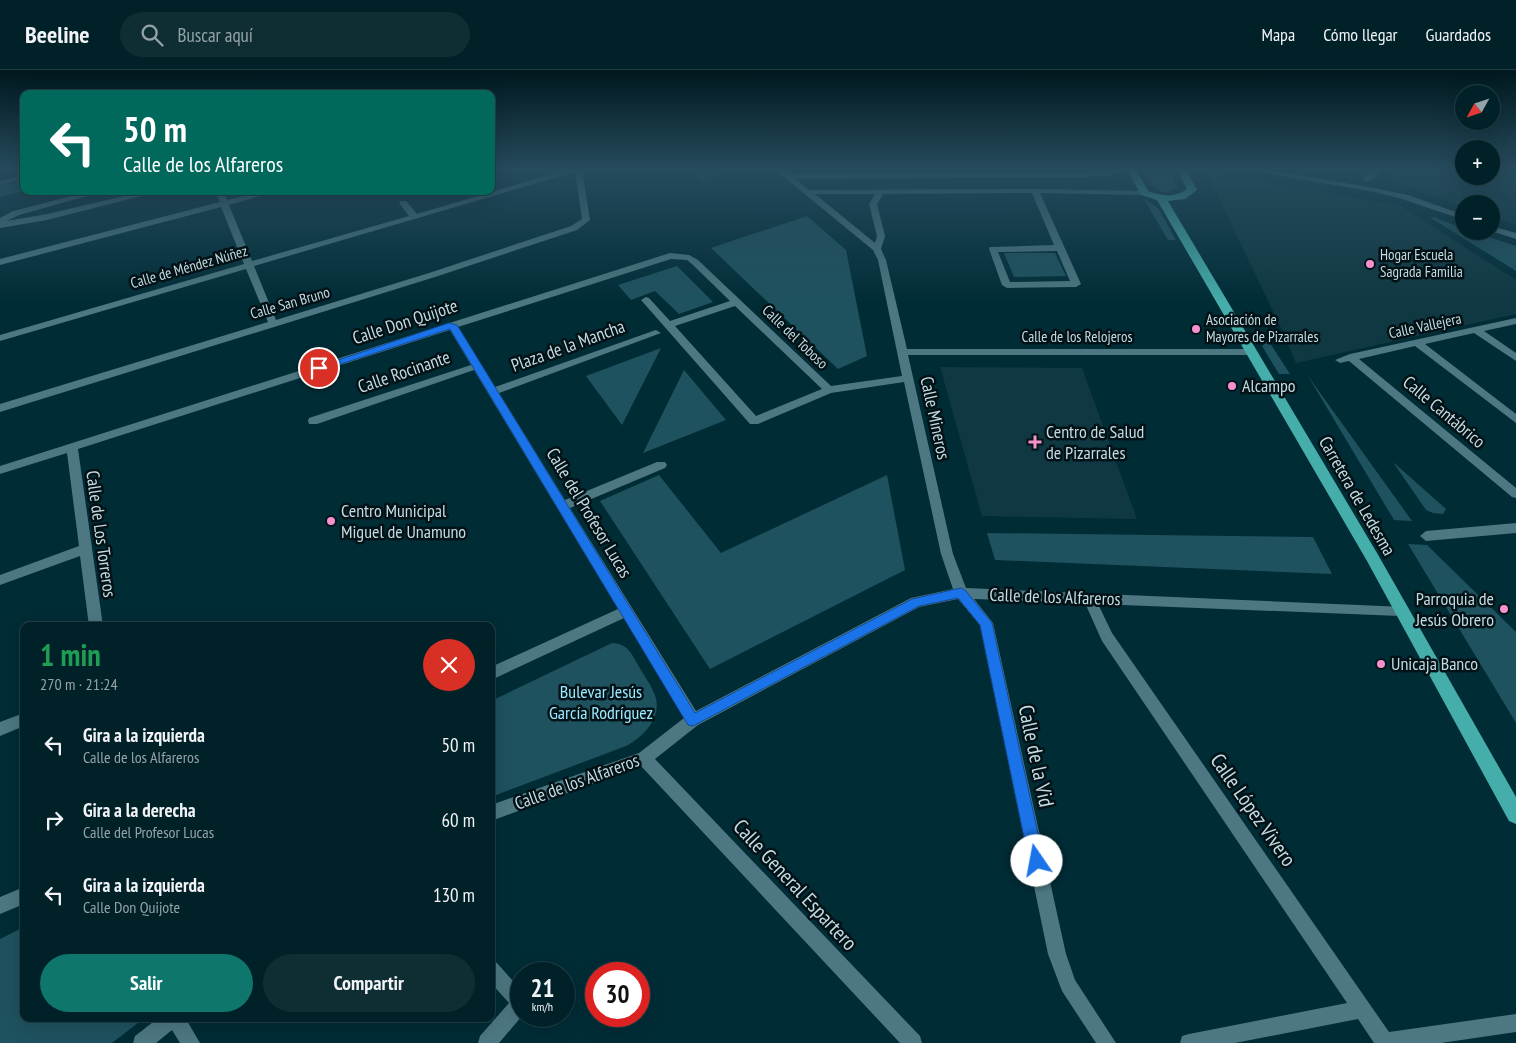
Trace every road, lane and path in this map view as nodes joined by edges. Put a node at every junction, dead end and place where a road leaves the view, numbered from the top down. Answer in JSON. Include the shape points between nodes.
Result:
{"nodes":[{"id":1,"x":15,"y":213,"type":"edge"},
{"id":2,"x":62,"y":213,"type":"edge"},
{"id":3,"x":188,"y":213,"type":"edge"},
{"id":4,"x":228,"y":213,"type":"edge"},
{"id":5,"x":412,"y":213,"type":"edge"},
{"id":6,"x":427,"y":213,"type":"edge"},
{"id":7,"x":585,"y":213,"type":"edge"},
{"id":8,"x":833,"y":213,"type":"edge"},
{"id":9,"x":875,"y":213,"type":"edge"},
{"id":10,"x":1045,"y":213,"type":"edge"},
{"id":11,"x":1170,"y":213,"type":"edge"},
{"id":12,"x":415,"y":217,"type":"junction"},
{"id":13,"x":0,"y":223,"type":"edge"},
{"id":14,"x":1500,"y":231,"type":"edge"},
{"id":15,"x":1516,"y":236,"type":"edge"},
{"id":16,"x":1060,"y":248,"type":"junction"},
{"id":17,"x":877,"y":249,"type":"junction"},
{"id":18,"x":678,"y":256,"type":"joint"},
{"id":19,"x":0,"y":262,"type":"edge"},
{"id":20,"x":250,"y":265,"type":"junction"},
{"id":21,"x":646,"y":300,"type":"dead end"},
{"id":22,"x":737,"y":302,"type":"junction"},
{"id":23,"x":1516,"y":321,"type":"edge"},
{"id":24,"x":273,"y":323,"type":"junction"},
{"id":25,"x":452,"y":325,"type":"junction"},
{"id":26,"x":669,"y":326,"type":"junction"},
{"id":27,"x":1476,"y":330,"type":"junction"},
{"id":28,"x":656,"y":332,"type":"dead end"},
{"id":29,"x":0,"y":338,"type":"edge"},
{"id":30,"x":1416,"y":342,"type":"junction"},
{"id":31,"x":903,"y":352,"type":"junction"},
{"id":32,"x":1251,"y":352,"type":"junction"},
{"id":33,"x":1516,"y":358,"type":"edge"},
{"id":34,"x":1345,"y":359,"type":"joint"},
{"id":35,"x":477,"y":366,"type":"junction"},
{"id":36,"x":908,"y":378,"type":"junction"},
{"id":37,"x":829,"y":390,"type":"junction"},
{"id":38,"x":493,"y":391,"type":"junction"},
{"id":39,"x":0,"y":408,"type":"edge"},
{"id":40,"x":1516,"y":419,"type":"edge"},
{"id":41,"x":313,"y":421,"type":"dead end"},
{"id":42,"x":72,"y":447,"type":"junction"},
{"id":43,"x":661,"y":465,"type":"dead end"},
{"id":44,"x":0,"y":470,"type":"edge"},
{"id":45,"x":1516,"y":494,"type":"edge"},
{"id":46,"x":563,"y":506,"type":"junction"},
{"id":47,"x":1516,"y":528,"type":"edge"},
{"id":48,"x":1426,"y":536,"type":"dead end"},
{"id":49,"x":85,"y":549,"type":"junction"},
{"id":50,"x":0,"y":580,"type":"edge"},
{"id":51,"x":961,"y":593,"type":"junction"},
{"id":52,"x":1089,"y":598,"type":"junction"},
{"id":53,"x":627,"y":611,"type":"junction"},
{"id":54,"x":1400,"y":611,"type":"junction"},
{"id":55,"x":95,"y":622,"type":"edge"},
{"id":56,"x":495,"y":672,"type":"edge"},
{"id":57,"x":20,"y":720,"type":"edge"},
{"id":58,"x":693,"y":720,"type":"junction"},
{"id":59,"x":0,"y":728,"type":"edge"},
{"id":60,"x":644,"y":758,"type":"junction"},
{"id":61,"x":495,"y":812,"type":"edge"},
{"id":62,"x":1516,"y":815,"type":"edge"},
{"id":63,"x":20,"y":897,"type":"edge"},
{"id":64,"x":0,"y":906,"type":"edge"},
{"id":65,"x":495,"y":974,"type":"edge"},
{"id":66,"x":510,"y":991,"type":"edge"},
{"id":67,"x":1360,"y":1009,"type":"junction"},
{"id":68,"x":510,"y":1016,"type":"edge"},
{"id":69,"x":167,"y":1022,"type":"edge"},
{"id":70,"x":178,"y":1022,"type":"edge"},
{"id":71,"x":1516,"y":1023,"type":"edge"},
{"id":72,"x":142,"y":1043,"type":"edge"},
{"id":73,"x":191,"y":1043,"type":"edge"},
{"id":74,"x":487,"y":1043,"type":"edge"},
{"id":75,"x":913,"y":1043,"type":"edge"},
{"id":76,"x":1107,"y":1043,"type":"edge"},
{"id":77,"x":1190,"y":1043,"type":"edge"},
{"id":78,"x":1385,"y":1043,"type":"edge"}],
"edges":[{"from":1,"to":13,"type":"street"},
{"from":2,"to":13,"type":"street"},
{"from":3,"to":19,"type":"street"},
{"from":4,"to":20,"type":"street"},
{"from":5,"to":12,"type":"street"},
{"from":6,"to":12,"type":"street","name":"Calle de Méndez Núñez"},
{"from":7,"to":24,"type":"street","name":"Calle San Bruno","via":[[586,220],[574,228]]},
{"from":8,"to":17,"type":"street"},
{"from":9,"to":17,"type":"street","name":"Calle Mineros","via":[[881,236]]},
{"from":10,"to":16,"type":"street"},
{"from":11,"to":32,"type":"highway","name":"Carretera de Ledesma"},
{"from":12,"to":20,"type":"street","name":"Calle de Méndez Núñez"},
{"from":14,"to":15,"type":"street"},
{"from":16,"to":16,"type":"street","via":[[1076,284],[1007,285],[992,249]]},
{"from":17,"to":31,"type":"street","name":"Calle Mineros"},
{"from":18,"to":22,"type":"street","name":"Calle del Toboso","via":[[696,262]]},
{"from":18,"to":25,"type":"street","name":"Calle Don Quijote","via":[[656,260]]},
{"from":20,"to":24,"type":"street"},
{"from":20,"to":29,"type":"street","name":"Calle de Méndez Núñez"},
{"from":21,"to":26,"type":"street"},
{"from":22,"to":26,"type":"street"},
{"from":22,"to":37,"type":"street","name":"Calle del Toboso"},
{"from":23,"to":27,"type":"street","name":"Calle Vallejera"},
{"from":24,"to":39,"type":"street","name":"Calle San Bruno"},
{"from":25,"to":35,"type":"street","name":"Calle del Profesor Lucas"},
{"from":25,"to":42,"type":"street","name":"Calle Don Quijote"},
{"from":26,"to":37,"type":"street","via":[[754,421]]},
{"from":27,"to":30,"type":"street","name":"Calle Vallejera"},
{"from":27,"to":33,"type":"street"},
{"from":28,"to":38,"type":"street","name":"Plaza de la Mancha"},
{"from":30,"to":34,"type":"street","name":"Calle Vallejera"},
{"from":30,"to":40,"type":"street"},
{"from":31,"to":32,"type":"street","name":"Calle de los Relojeros"},
{"from":31,"to":36,"type":"street","name":"Calle Mineros"},
{"from":32,"to":54,"type":"highway","name":"Carretera de Ledesma","via":[[1372,557]]},
{"from":34,"to":45,"type":"street","name":"Calle Cantábrico"},
{"from":35,"to":38,"type":"street","name":"Calle del Profesor Lucas"},
{"from":35,"to":41,"type":"street","name":"Calle Rocinante"},
{"from":36,"to":37,"type":"street","name":"Calle del Toboso"},
{"from":36,"to":51,"type":"street","name":"Calle Mineros","via":[[947,554]]},
{"from":38,"to":46,"type":"street","name":"Calle del Profesor Lucas"},
{"from":42,"to":44,"type":"street","name":"Calle Don Quijote"},
{"from":42,"to":49,"type":"street","name":"Calle de Los Torreros"},
{"from":43,"to":46,"type":"street"},
{"from":46,"to":53,"type":"street","name":"Calle del Profesor Lucas"},
{"from":47,"to":48,"type":"street"},
{"from":49,"to":50,"type":"street"},
{"from":49,"to":55,"type":"street","name":"Calle de Los Torreros"},
{"from":51,"to":52,"type":"street","name":"Calle de los Alfareros"},
{"from":51,"to":58,"type":"street","name":"Calle de los Alfareros","via":[[916,602]]},
{"from":51,"to":76,"type":"street","name":"Calle de la Vid","via":[[986,623],[1057,954],[1068,985]]},
{"from":52,"to":54,"type":"street","name":"Calle de los Alfareros"},
{"from":52,"to":67,"type":"street","name":"Calle López Vivero","via":[[1107,636],[1344,979]]},
{"from":53,"to":56,"type":"street"},
{"from":53,"to":58,"type":"street","name":"Calle del Profesor Lucas"},
{"from":54,"to":62,"type":"highway","name":"Carretera de Ledesma"},
{"from":57,"to":59,"type":"street"},
{"from":58,"to":60,"type":"street","name":"Calle de los Alfareros"},
{"from":60,"to":61,"type":"street","name":"Calle de los Alfareros"},
{"from":60,"to":75,"type":"street","name":"Calle General Espartero"},
{"from":63,"to":64,"type":"street"},
{"from":65,"to":66,"type":"street"},
{"from":67,"to":77,"type":"street"},
{"from":67,"to":78,"type":"street","name":"Calle López Vivero"},
{"from":68,"to":74,"type":"street"},
{"from":69,"to":72,"type":"street"},
{"from":70,"to":73,"type":"street"},
{"from":71,"to":78,"type":"street"}]}
